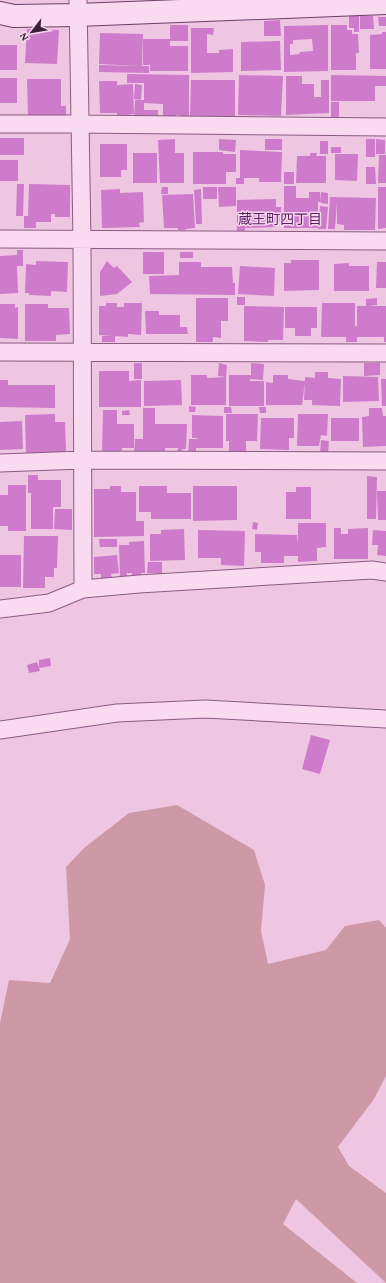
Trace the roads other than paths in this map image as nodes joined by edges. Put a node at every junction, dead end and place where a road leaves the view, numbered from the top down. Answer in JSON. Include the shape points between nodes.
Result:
{"nodes":[{"id":1,"x":296,"y":3,"type":"edge"},
{"id":2,"x":386,"y":3,"type":"edge"},
{"id":3,"x":78,"y":8,"type":"edge"},
{"id":4,"x":0,"y":13,"type":"edge"},
{"id":5,"x":0,"y":124,"type":"edge"},
{"id":6,"x":79,"y":124,"type":"junction"},
{"id":7,"x":386,"y":128,"type":"edge"},
{"id":8,"x":0,"y":239,"type":"edge"},
{"id":9,"x":82,"y":240,"type":"junction"},
{"id":10,"x":386,"y":240,"type":"edge"},
{"id":11,"x":82,"y":351,"type":"junction"},
{"id":12,"x":0,"y":352,"type":"edge"},
{"id":13,"x":386,"y":353,"type":"edge"},
{"id":14,"x":82,"y":460,"type":"junction"},
{"id":15,"x":386,"y":461,"type":"edge"},
{"id":16,"x":0,"y":463,"type":"edge"},
{"id":17,"x":386,"y":572,"type":"edge"},
{"id":18,"x":83,"y":589,"type":"junction"},
{"id":19,"x":0,"y":609,"type":"edge"},
{"id":20,"x":386,"y":719,"type":"edge"},
{"id":21,"x":0,"y":730,"type":"edge"}],
"edges":[{"from":1,"to":2,"type":"street"},
{"from":1,"to":3,"type":"street"},
{"from":3,"to":4,"type":"street","via":[[14,16]]},
{"from":3,"to":6,"type":"street"},
{"from":5,"to":6,"type":"street"},
{"from":6,"to":7,"type":"street"},
{"from":6,"to":9,"type":"street"},
{"from":8,"to":9,"type":"street"},
{"from":9,"to":10,"type":"street"},
{"from":9,"to":11,"type":"street"},
{"from":11,"to":12,"type":"street"},
{"from":11,"to":13,"type":"street"},
{"from":11,"to":14,"type":"street"},
{"from":14,"to":15,"type":"street"},
{"from":14,"to":16,"type":"street"},
{"from":14,"to":18,"type":"street"},
{"from":17,"to":18,"type":"street","via":[[372,570]]},
{"from":18,"to":19,"type":"street","via":[[49,603]]},
{"from":20,"to":21,"type":"street","via":[[205,709],[117,713]]}]}
